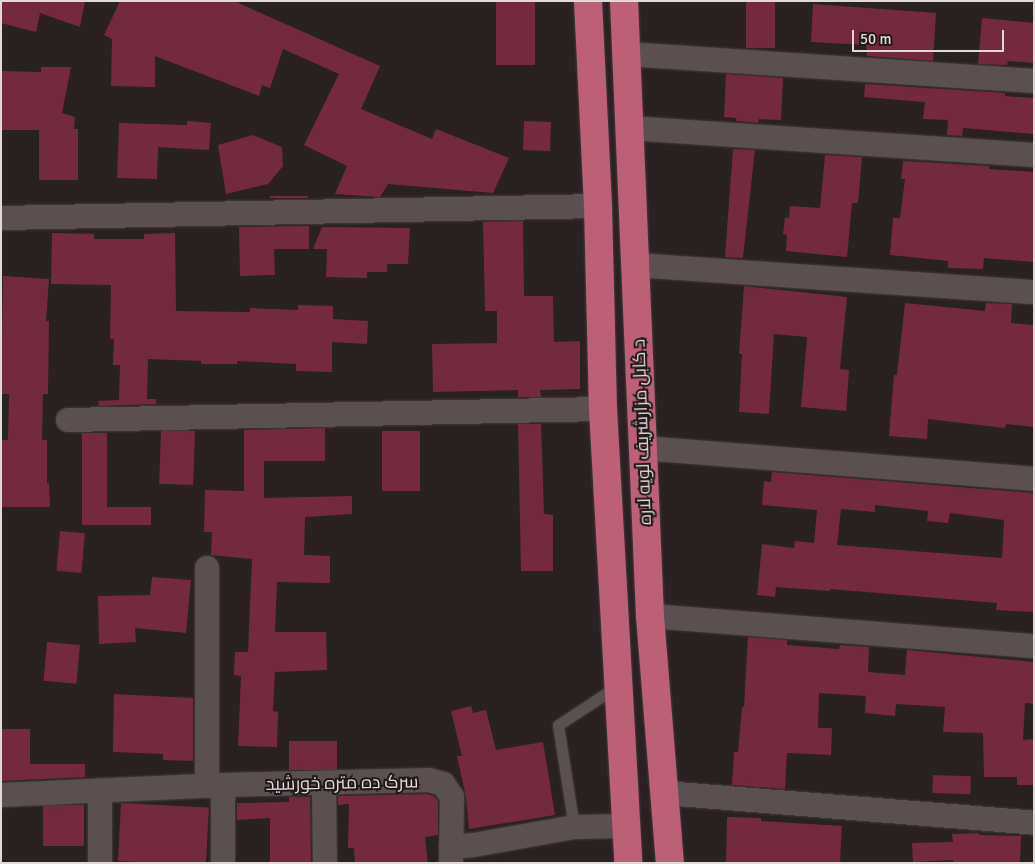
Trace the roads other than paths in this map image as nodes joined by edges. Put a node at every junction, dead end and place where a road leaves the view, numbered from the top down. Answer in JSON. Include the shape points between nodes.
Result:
{"nodes":[{"id":1,"x":588,"y":1,"type":"edge"},
{"id":2,"x":624,"y":1,"type":"edge"},
{"id":3,"x":627,"y":54,"type":"junction"},
{"id":4,"x":1034,"y":81,"type":"edge"},
{"id":5,"x":629,"y":128,"type":"junction"},
{"id":6,"x":1034,"y":154,"type":"edge"},
{"id":7,"x":598,"y":206,"type":"junction"},
{"id":8,"x":1,"y":218,"type":"edge"},
{"id":9,"x":636,"y":265,"type":"junction"},
{"id":10,"x":1034,"y":292,"type":"edge"},
{"id":11,"x":603,"y":409,"type":"junction"},
{"id":12,"x":68,"y":420,"type":"dead end"},
{"id":13,"x":642,"y":448,"type":"junction"},
{"id":14,"x":1034,"y":479,"type":"edge"},
{"id":15,"x":207,"y":568,"type":"dead end"},
{"id":16,"x":650,"y":616,"type":"junction"},
{"id":17,"x":1034,"y":646,"type":"edge"},
{"id":18,"x":617,"y":686,"type":"junction"},
{"id":19,"x":324,"y":784,"type":"junction"},
{"id":20,"x":215,"y":786,"type":"junction"},
{"id":21,"x":100,"y":792,"type":"junction"},
{"id":22,"x":665,"y":793,"type":"junction"},
{"id":23,"x":1,"y":795,"type":"edge"},
{"id":24,"x":1034,"y":823,"type":"edge"},
{"id":25,"x":625,"y":826,"type":"junction"},
{"id":26,"x":574,"y":827,"type":"junction"},
{"id":27,"x":451,"y":855,"type":"edge"},
{"id":28,"x":100,"y":863,"type":"edge"},
{"id":29,"x":223,"y":863,"type":"edge"},
{"id":30,"x":325,"y":863,"type":"edge"},
{"id":31,"x":628,"y":863,"type":"edge"},
{"id":32,"x":670,"y":863,"type":"edge"}],
"edges":[{"from":1,"to":7,"type":"highway","name":"د کابل مزارشریف لویه لاره"},
{"from":2,"to":3,"type":"highway","name":"د کابل مزارشریف لویه لاره"},
{"from":3,"to":4,"type":"street"},
{"from":3,"to":5,"type":"highway","name":"د کابل مزارشریف لویه لاره"},
{"from":5,"to":6,"type":"street"},
{"from":5,"to":9,"type":"highway","name":"د کابل مزارشریف لویه لاره"},
{"from":7,"to":8,"type":"street"},
{"from":7,"to":11,"type":"highway","name":"د کابل مزارشریف لویه لاره"},
{"from":9,"to":10,"type":"street"},
{"from":9,"to":13,"type":"highway","name":"د کابل مزارشریف لویه لاره"},
{"from":11,"to":12,"type":"street"},
{"from":11,"to":18,"type":"highway","name":"د کابل مزارشریف لویه لاره"},
{"from":13,"to":14,"type":"street"},
{"from":13,"to":16,"type":"highway","name":"د کابل مزارشریف لویه لاره"},
{"from":15,"to":20,"type":"street"},
{"from":16,"to":17,"type":"street"},
{"from":16,"to":22,"type":"highway","name":"د کابل مزارشریف لویه لاره"},
{"from":18,"to":25,"type":"highway","name":"د کابل مزارشریف لویه لاره"},
{"from":18,"to":26,"type":"lane","via":[[558,725]]},
{"from":19,"to":20,"type":"street","name":"سرک ده متره خورشید"},
{"from":19,"to":27,"type":"street","name":"سرک ده متره خورشید","via":[[429,780],[443,784],[452,797]]},
{"from":19,"to":30,"type":"street"},
{"from":20,"to":21,"type":"street","name":"سرک ده متره خورشید"},
{"from":20,"to":29,"type":"street"},
{"from":21,"to":23,"type":"street","name":"سرک ده متره خورشید"},
{"from":21,"to":28,"type":"street"},
{"from":22,"to":24,"type":"street"},
{"from":22,"to":32,"type":"highway","name":"د کابل مزارشریف لویه لاره"},
{"from":25,"to":26,"type":"street","name":"سرک ده متره خورشید"},
{"from":25,"to":31,"type":"highway","name":"د کابل مزارشریف لویه لاره"},
{"from":26,"to":27,"type":"street","name":"سرک ده متره خورشید","via":[[474,845]]}]}
